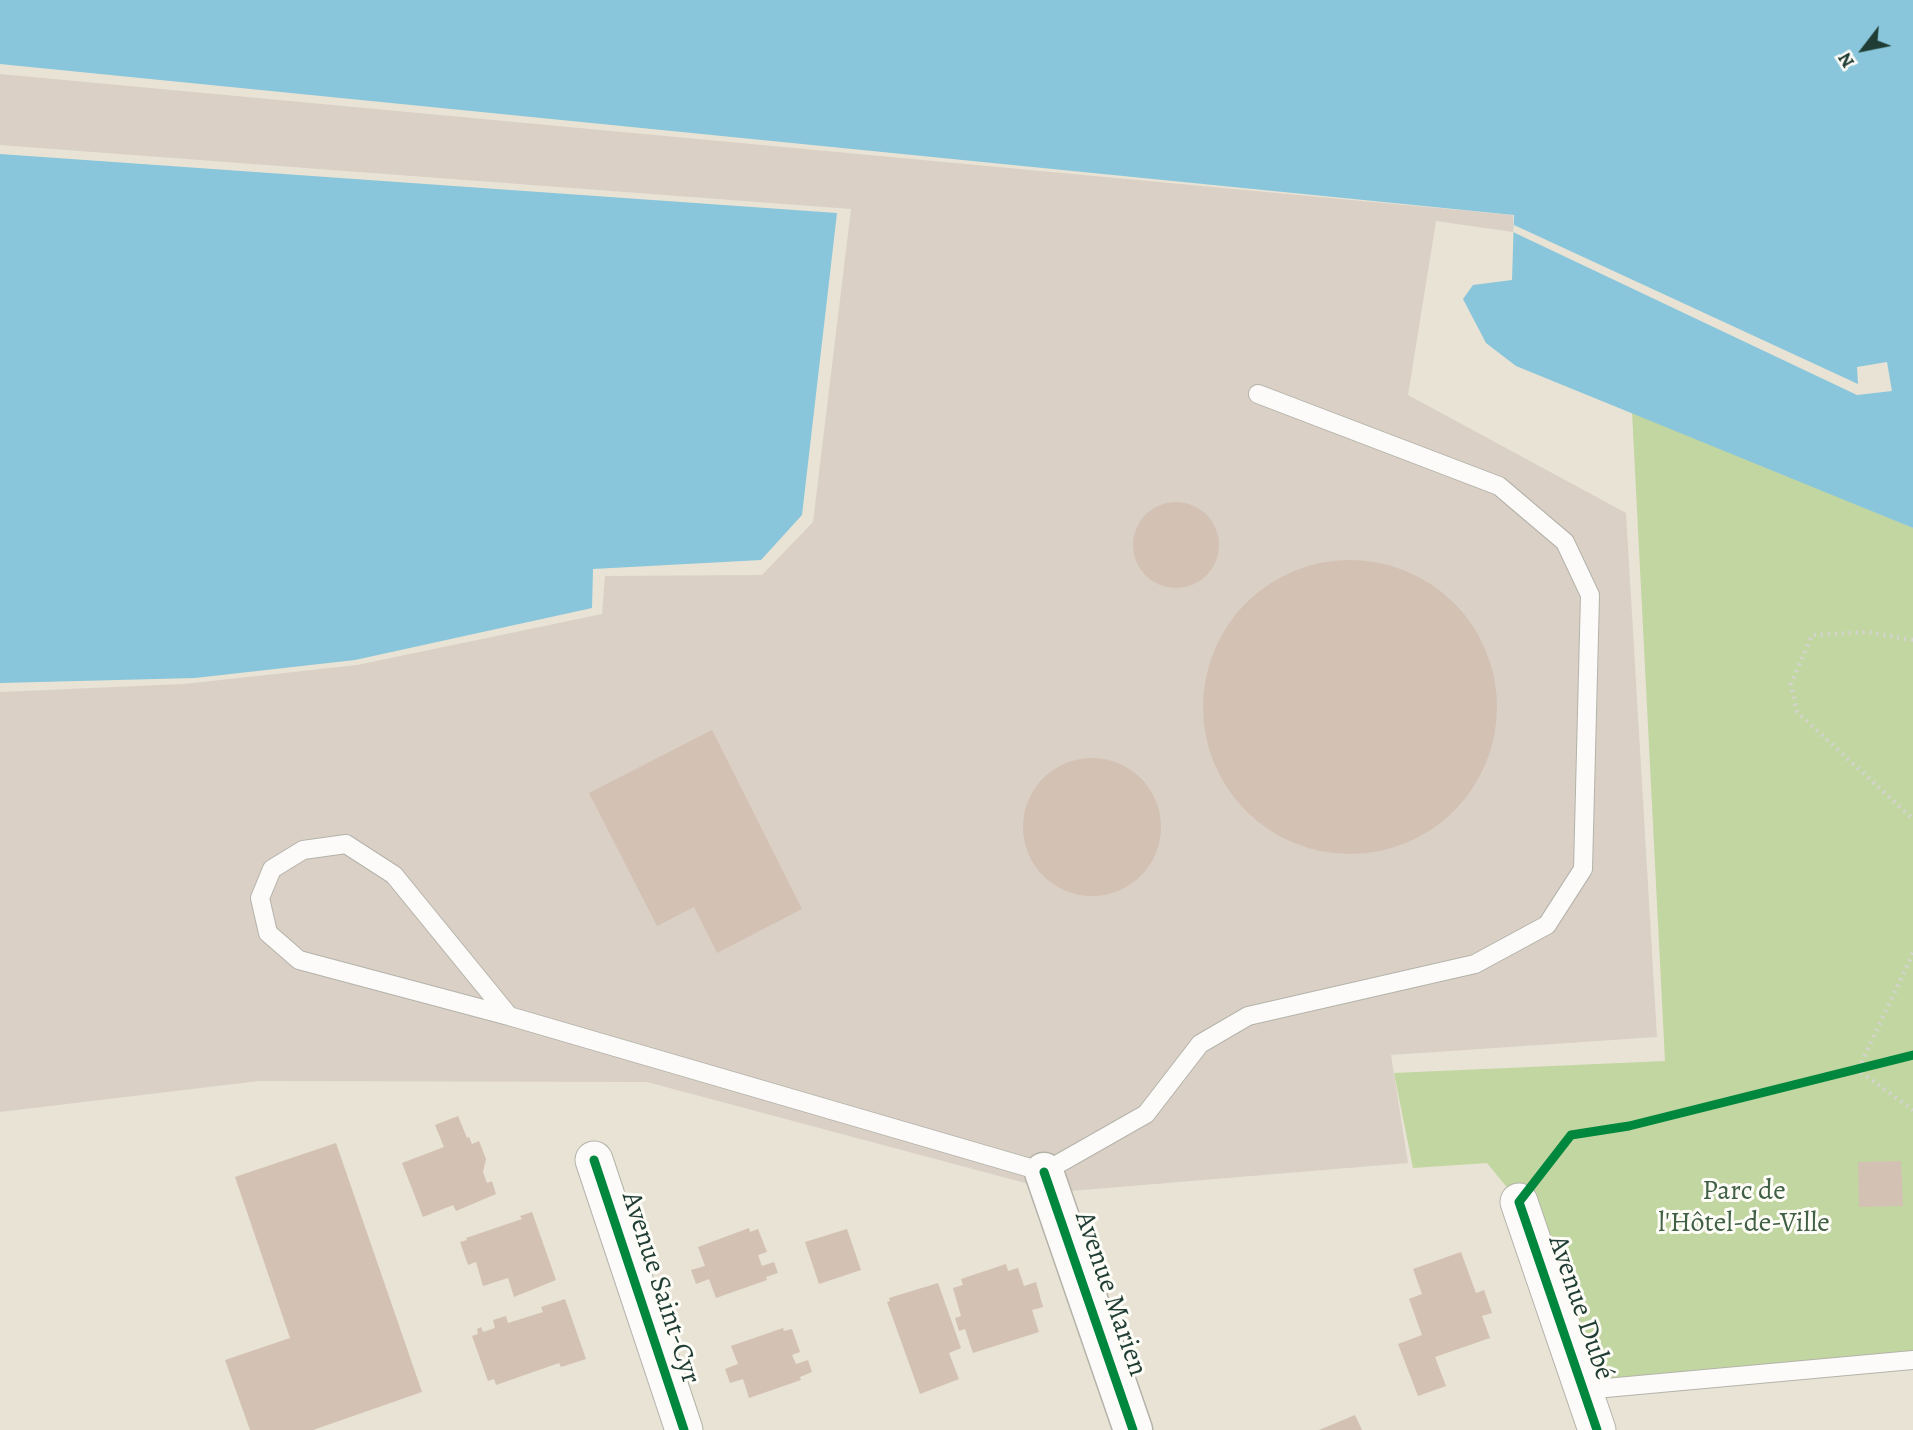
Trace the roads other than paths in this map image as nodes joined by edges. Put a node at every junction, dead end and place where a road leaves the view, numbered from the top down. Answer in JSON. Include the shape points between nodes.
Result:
{"nodes":[{"id":1,"x":1258,"y":394,"type":"dead end"},
{"id":2,"x":509,"y":1016,"type":"junction"},
{"id":3,"x":594,"y":1160,"type":"dead end"},
{"id":4,"x":1044,"y":1172,"type":"junction"},
{"id":5,"x":1520,"y":1202,"type":"dead end"},
{"id":6,"x":1913,"y":1360,"type":"edge"},
{"id":7,"x":1584,"y":1390,"type":"junction"},
{"id":8,"x":684,"y":1430,"type":"edge"},
{"id":9,"x":1133,"y":1430,"type":"edge"},
{"id":10,"x":1597,"y":1430,"type":"edge"}],
"edges":[{"from":1,"to":4,"type":"lane","via":[[1499,486],[1565,542],[1590,595],[1583,869],[1547,926],[1475,964],[1248,1016],[1200,1044],[1146,1114]]},
{"from":2,"to":2,"type":"lane","via":[[299,960],[268,933],[260,898],[272,869],[303,850],[346,844],[394,875]]},
{"from":2,"to":4,"type":"lane"},
{"from":3,"to":8,"type":"street","name":"Avenue Saint-Cyr"},
{"from":4,"to":9,"type":"street","name":"Avenue Marien"},
{"from":5,"to":7,"type":"street","name":"Avenue Dubé"},
{"from":6,"to":7,"type":"lane"},
{"from":7,"to":10,"type":"street","name":"Avenue Dubé"}]}
